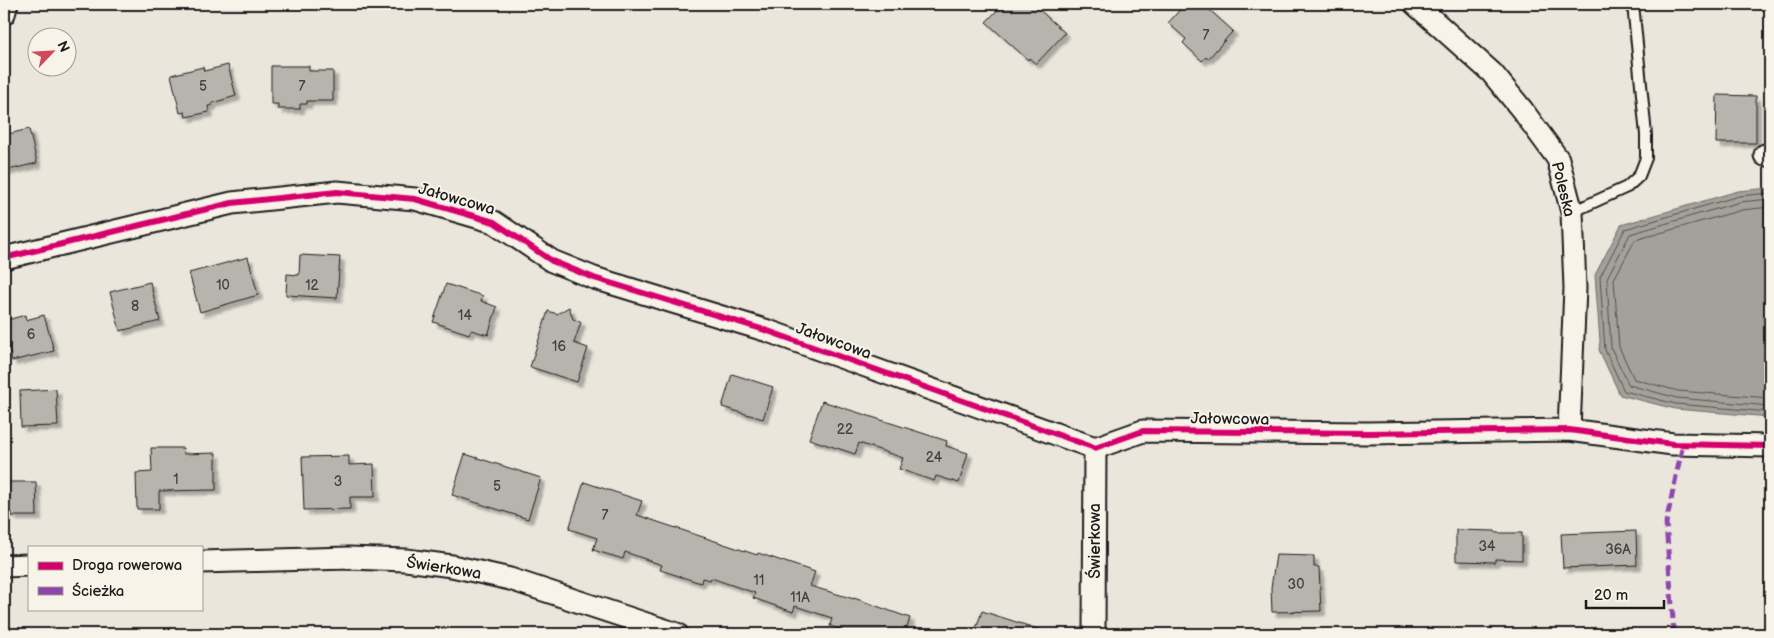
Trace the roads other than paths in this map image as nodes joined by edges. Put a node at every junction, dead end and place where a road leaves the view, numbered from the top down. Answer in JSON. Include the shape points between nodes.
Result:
{"nodes":[{"id":1,"x":6,"y":4,"type":"edge"},
{"id":2,"x":1415,"y":4,"type":"edge"},
{"id":3,"x":1633,"y":4,"type":"edge"},
{"id":4,"x":4,"y":14,"type":"edge"},
{"id":5,"x":1572,"y":212,"type":"junction"},
{"id":6,"x":4,"y":258,"type":"edge"},
{"id":7,"x":1569,"y":430,"type":"junction"},
{"id":8,"x":1770,"y":446,"type":"edge"},
{"id":9,"x":1095,"y":448,"type":"junction"},
{"id":10,"x":202,"y":562,"type":"edge"},
{"id":11,"x":28,"y":565,"type":"edge"},
{"id":12,"x":4,"y":566,"type":"edge"},
{"id":13,"x":677,"y":634,"type":"edge"},
{"id":14,"x":1094,"y":634,"type":"edge"}],
"edges":[{"from":1,"to":4,"type":"street"},
{"from":2,"to":5,"type":"street","name":"Poleska","via":[[1492,73],[1523,111],[1558,159]]},
{"from":3,"to":5,"type":"lane","via":[[1646,158],[1639,176],[1627,187]]},
{"from":5,"to":7,"type":"street","name":"Poleska","via":[[1575,288]]},
{"from":6,"to":9,"type":"street","name":"Jałowcowa","via":[[232,203],[337,192],[415,199],[494,222],[552,261],[594,278],[768,331]]},
{"from":7,"to":8,"type":"street","name":"Jałowcowa","via":[[1672,444]]},
{"from":7,"to":9,"type":"street","name":"Jałowcowa","via":[[1368,433],[1143,431]]},
{"from":9,"to":14,"type":"street","name":"Świerkowa"},
{"from":10,"to":13,"type":"street","name":"Świerkowa","via":[[349,558],[452,566],[510,579]]},
{"from":11,"to":12,"type":"street"}]}
